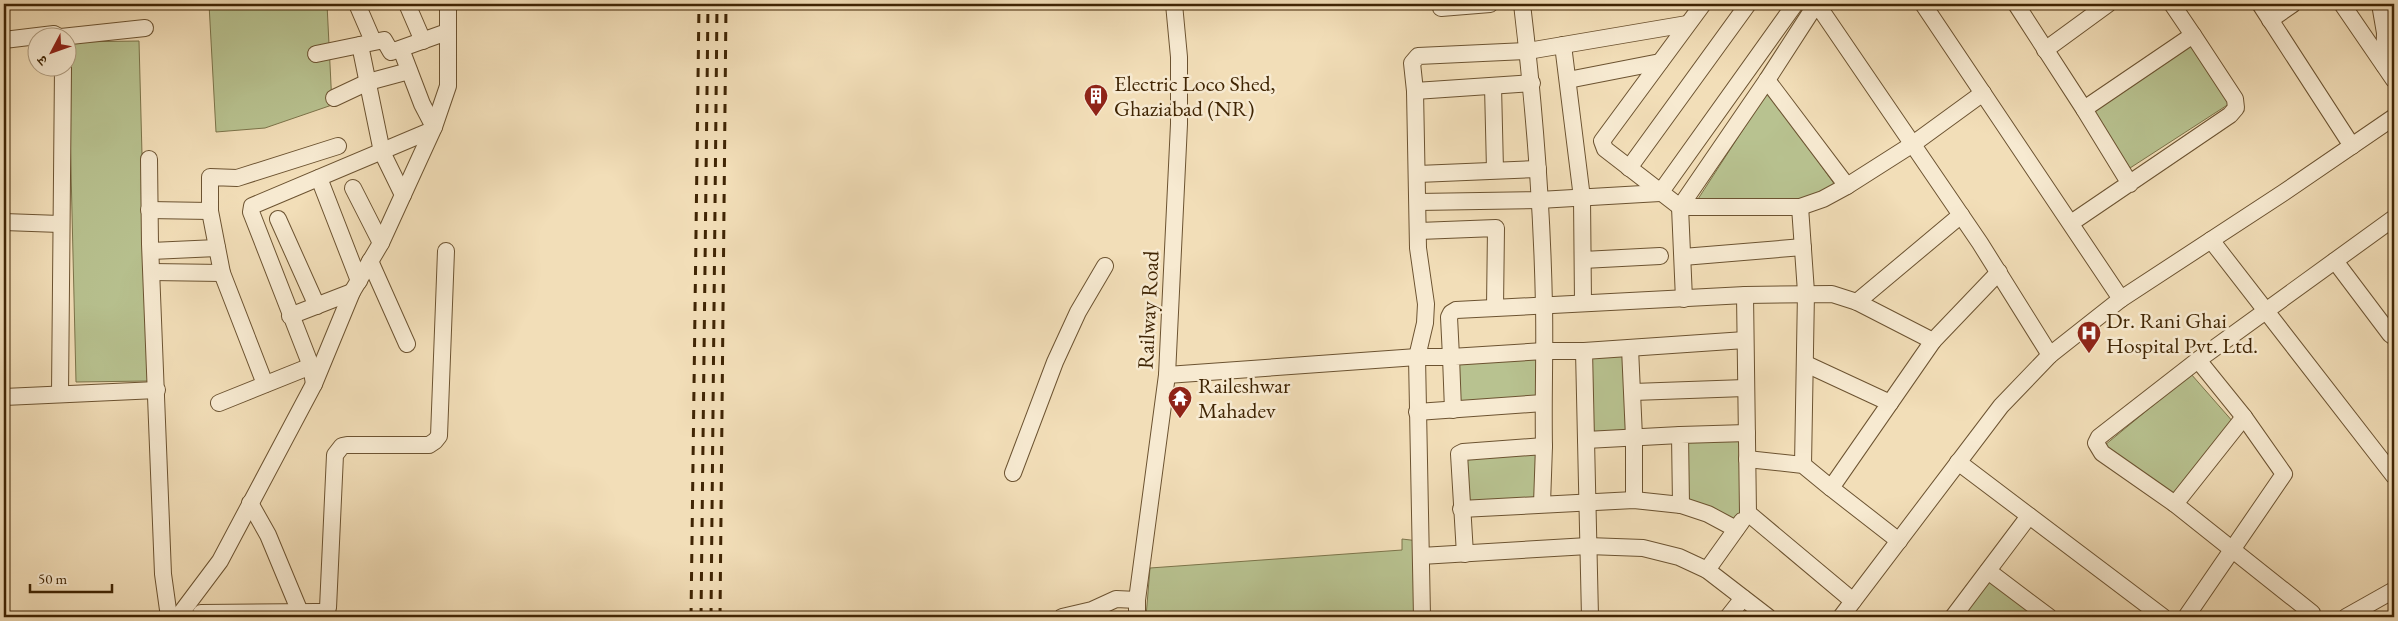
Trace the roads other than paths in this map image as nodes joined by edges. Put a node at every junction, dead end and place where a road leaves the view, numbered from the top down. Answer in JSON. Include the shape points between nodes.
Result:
{"nodes":[{"id":1,"x":357,"y":4,"type":"edge"},
{"id":2,"x":407,"y":4,"type":"edge"},
{"id":3,"x":448,"y":4,"type":"edge"},
{"id":4,"x":1174,"y":4,"type":"edge"},
{"id":5,"x":1486,"y":4,"type":"edge"},
{"id":6,"x":1522,"y":4,"type":"edge"},
{"id":7,"x":1703,"y":4,"type":"edge"},
{"id":8,"x":1748,"y":4,"type":"edge"},
{"id":9,"x":1795,"y":4,"type":"edge"},
{"id":10,"x":1923,"y":4,"type":"edge"},
{"id":11,"x":2016,"y":4,"type":"edge"},
{"id":12,"x":2172,"y":4,"type":"edge"},
{"id":13,"x":2260,"y":4,"type":"edge"},
{"id":14,"x":2293,"y":4,"type":"edge"},
{"id":15,"x":2342,"y":4,"type":"edge"},
{"id":16,"x":2380,"y":4,"type":"edge"},
{"id":17,"x":2104,"y":5,"type":"edge"},
{"id":18,"x":1441,"y":8,"type":"dead end"},
{"id":19,"x":2270,"y":20,"type":"junction"},
{"id":20,"x":1688,"y":24,"type":"junction"},
{"id":21,"x":145,"y":28,"type":"dead end"},
{"id":22,"x":447,"y":32,"type":"junction"},
{"id":23,"x":2390,"y":32,"type":"edge"},
{"id":24,"x":78,"y":35,"type":"edge"},
{"id":25,"x":2193,"y":35,"type":"junction"},
{"id":26,"x":28,"y":37,"type":"edge"},
{"id":27,"x":4,"y":40,"type":"edge"},
{"id":28,"x":423,"y":41,"type":"junction"},
{"id":29,"x":366,"y":43,"type":"junction"},
{"id":30,"x":1563,"y":45,"type":"junction"},
{"id":31,"x":401,"y":50,"type":"junction"},
{"id":32,"x":1528,"y":50,"type":"junction"},
{"id":33,"x":2045,"y":50,"type":"junction"},
{"id":34,"x":316,"y":54,"type":"dead end"},
{"id":35,"x":1660,"y":62,"type":"junction"},
{"id":36,"x":2384,"y":64,"type":"junction"},
{"id":37,"x":409,"y":71,"type":"junction"},
{"id":38,"x":63,"y":78,"type":"edge"},
{"id":39,"x":1568,"y":80,"type":"junction"},
{"id":40,"x":1768,"y":80,"type":"junction"},
{"id":41,"x":2394,"y":80,"type":"edge"},
{"id":42,"x":368,"y":82,"type":"junction"},
{"id":43,"x":1532,"y":83,"type":"junction"},
{"id":44,"x":1492,"y":86,"type":"junction"},
{"id":45,"x":1415,"y":91,"type":"junction"},
{"id":46,"x":1983,"y":93,"type":"junction"},
{"id":47,"x":334,"y":98,"type":"dead end"},
{"id":48,"x":2084,"y":109,"type":"junction"},
{"id":49,"x":2394,"y":117,"type":"edge"},
{"id":50,"x":433,"y":128,"type":"junction"},
{"id":51,"x":1913,"y":144,"type":"junction"},
{"id":52,"x":338,"y":146,"type":"dead end"},
{"id":53,"x":2352,"y":146,"type":"junction"},
{"id":54,"x":382,"y":152,"type":"junction"},
{"id":55,"x":149,"y":160,"type":"dead end"},
{"id":56,"x":1629,"y":168,"type":"junction"},
{"id":57,"x":1538,"y":169,"type":"junction"},
{"id":58,"x":1495,"y":170,"type":"junction"},
{"id":59,"x":1418,"y":174,"type":"junction"},
{"id":60,"x":319,"y":178,"type":"junction"},
{"id":61,"x":2130,"y":184,"type":"junction"},
{"id":62,"x":1846,"y":186,"type":"junction"},
{"id":63,"x":353,"y":188,"type":"dead end"},
{"id":64,"x":1660,"y":193,"type":"junction"},
{"id":65,"x":403,"y":195,"type":"junction"},
{"id":66,"x":1582,"y":198,"type":"junction"},
{"id":67,"x":1539,"y":200,"type":"junction"},
{"id":68,"x":1494,"y":201,"type":"junction"},
{"id":69,"x":1418,"y":202,"type":"junction"},
{"id":70,"x":1680,"y":206,"type":"junction"},
{"id":71,"x":1800,"y":207,"type":"junction"},
{"id":72,"x":149,"y":210,"type":"junction"},
{"id":73,"x":210,"y":211,"type":"junction"},
{"id":74,"x":1961,"y":215,"type":"junction"},
{"id":75,"x":2394,"y":218,"type":"edge"},
{"id":76,"x":278,"y":219,"type":"dead end"},
{"id":77,"x":4,"y":222,"type":"edge"},
{"id":78,"x":2071,"y":223,"type":"junction"},
{"id":79,"x":60,"y":224,"type":"junction"},
{"id":80,"x":1496,"y":228,"type":"junction"},
{"id":81,"x":1419,"y":231,"type":"junction"},
{"id":82,"x":2211,"y":240,"type":"junction"},
{"id":83,"x":381,"y":243,"type":"junction"},
{"id":84,"x":217,"y":248,"type":"junction"},
{"id":85,"x":1803,"y":248,"type":"junction"},
{"id":86,"x":151,"y":251,"type":"junction"},
{"id":87,"x":446,"y":251,"type":"dead end"},
{"id":88,"x":1660,"y":256,"type":"dead end"},
{"id":89,"x":1682,"y":257,"type":"junction"},
{"id":90,"x":1583,"y":260,"type":"junction"},
{"id":91,"x":370,"y":261,"type":"junction"},
{"id":92,"x":2335,"y":261,"type":"junction"},
{"id":93,"x":1105,"y":266,"type":"dead end"},
{"id":94,"x":152,"y":272,"type":"junction"},
{"id":95,"x":1998,"y":272,"type":"junction"},
{"id":96,"x":222,"y":273,"type":"junction"},
{"id":97,"x":355,"y":287,"type":"junction"},
{"id":98,"x":1806,"y":292,"type":"junction"},
{"id":99,"x":1745,"y":295,"type":"junction"},
{"id":100,"x":2121,"y":298,"type":"junction"},
{"id":101,"x":1684,"y":299,"type":"junction"},
{"id":102,"x":1857,"y":302,"type":"junction"},
{"id":103,"x":1583,"y":303,"type":"junction"},
{"id":104,"x":1544,"y":305,"type":"junction"},
{"id":105,"x":317,"y":306,"type":"junction"},
{"id":106,"x":1495,"y":307,"type":"junction"},
{"id":107,"x":2267,"y":310,"type":"junction"},
{"id":108,"x":290,"y":316,"type":"junction"},
{"id":109,"x":2394,"y":337,"type":"edge"},
{"id":110,"x":1745,"y":340,"type":"junction"},
{"id":111,"x":1933,"y":341,"type":"junction"},
{"id":112,"x":407,"y":344,"type":"dead end"},
{"id":113,"x":1630,"y":348,"type":"junction"},
{"id":114,"x":1544,"y":351,"type":"junction"},
{"id":115,"x":1584,"y":351,"type":"junction"},
{"id":116,"x":2050,"y":355,"type":"junction"},
{"id":117,"x":1417,"y":356,"type":"junction"},
{"id":118,"x":1452,"y":357,"type":"junction"},
{"id":119,"x":2198,"y":360,"type":"junction"},
{"id":120,"x":1806,"y":364,"type":"junction"},
{"id":121,"x":311,"y":366,"type":"junction"},
{"id":122,"x":1167,"y":375,"type":"junction"},
{"id":123,"x":264,"y":384,"type":"junction"},
{"id":124,"x":314,"y":384,"type":"junction"},
{"id":125,"x":1745,"y":388,"type":"junction"},
{"id":126,"x":157,"y":390,"type":"junction"},
{"id":127,"x":1633,"y":392,"type":"junction"},
{"id":128,"x":60,"y":394,"type":"junction"},
{"id":129,"x":4,"y":397,"type":"edge"},
{"id":130,"x":1543,"y":402,"type":"junction"},
{"id":131,"x":220,"y":403,"type":"dead end"},
{"id":132,"x":1890,"y":403,"type":"junction"},
{"id":133,"x":1453,"y":410,"type":"junction"},
{"id":134,"x":1417,"y":412,"type":"junction"},
{"id":135,"x":2244,"y":417,"type":"junction"},
{"id":136,"x":1747,"y":433,"type":"junction"},
{"id":137,"x":1680,"y":436,"type":"junction"},
{"id":138,"x":1634,"y":437,"type":"junction"},
{"id":139,"x":1586,"y":440,"type":"junction"},
{"id":140,"x":1544,"y":446,"type":"junction"},
{"id":141,"x":2389,"y":457,"type":"edge"},
{"id":142,"x":1747,"y":459,"type":"junction"},
{"id":143,"x":1958,"y":462,"type":"junction"},
{"id":144,"x":1803,"y":465,"type":"junction"},
{"id":145,"x":1013,"y":473,"type":"dead end"},
{"id":146,"x":2394,"y":476,"type":"edge"},
{"id":147,"x":1831,"y":488,"type":"junction"},
{"id":148,"x":1634,"y":500,"type":"junction"},
{"id":149,"x":1588,"y":502,"type":"junction"},
{"id":150,"x":250,"y":503,"type":"junction"},
{"id":151,"x":1542,"y":504,"type":"junction"},
{"id":152,"x":2175,"y":504,"type":"junction"},
{"id":153,"x":1681,"y":505,"type":"junction"},
{"id":154,"x":1462,"y":509,"type":"junction"},
{"id":155,"x":1748,"y":513,"type":"junction"},
{"id":156,"x":2029,"y":516,"type":"junction"},
{"id":157,"x":1736,"y":529,"type":"junction"},
{"id":158,"x":1899,"y":541,"type":"junction"},
{"id":159,"x":1588,"y":546,"type":"junction"},
{"id":160,"x":2231,"y":550,"type":"junction"},
{"id":161,"x":1465,"y":554,"type":"junction"},
{"id":162,"x":1421,"y":556,"type":"junction"},
{"id":163,"x":1706,"y":570,"type":"junction"},
{"id":164,"x":1988,"y":571,"type":"junction"},
{"id":165,"x":2394,"y":590,"type":"edge"},
{"id":166,"x":1743,"y":598,"type":"junction"},
{"id":167,"x":1137,"y":600,"type":"junction"},
{"id":168,"x":1853,"y":601,"type":"junction"},
{"id":169,"x":300,"y":612,"type":"junction"},
{"id":170,"x":201,"y":613,"type":"dead end"},
{"id":171,"x":2312,"y":613,"type":"dead end"},
{"id":172,"x":1958,"y":615,"type":"edge"},
{"id":173,"x":169,"y":617,"type":"edge"},
{"id":174,"x":178,"y":617,"type":"edge"},
{"id":175,"x":1062,"y":617,"type":"edge"},
{"id":176,"x":1137,"y":617,"type":"edge"},
{"id":177,"x":1422,"y":617,"type":"edge"},
{"id":178,"x":1590,"y":617,"type":"edge"},
{"id":179,"x":1728,"y":617,"type":"edge"},
{"id":180,"x":1768,"y":617,"type":"edge"},
{"id":181,"x":1841,"y":617,"type":"edge"},
{"id":182,"x":2049,"y":617,"type":"edge"},
{"id":183,"x":2164,"y":617,"type":"edge"},
{"id":184,"x":2186,"y":617,"type":"edge"},
{"id":185,"x":2346,"y":617,"type":"edge"}],
"edges":[{"from":1,"to":29,"type":"street"},
{"from":2,"to":28,"type":"street"},
{"from":3,"to":22,"type":"street"},
{"from":4,"to":122,"type":"street","name":"Railway Road","via":[[1179,58],[1179,124]]},
{"from":5,"to":18,"type":"street"},
{"from":6,"to":32,"type":"street"},
{"from":7,"to":20,"type":"street"},
{"from":8,"to":56,"type":"street"},
{"from":9,"to":64,"type":"street"},
{"from":10,"to":46,"type":"street"},
{"from":11,"to":33,"type":"street"},
{"from":12,"to":25,"type":"street"},
{"from":13,"to":19,"type":"street"},
{"from":14,"to":19,"type":"street"},
{"from":15,"to":36,"type":"street"},
{"from":16,"to":23,"type":"street"},
{"from":17,"to":33,"type":"street"},
{"from":19,"to":53,"type":"street"},
{"from":20,"to":30,"type":"street"},
{"from":20,"to":35,"type":"street"},
{"from":21,"to":24,"type":"street"},
{"from":22,"to":28,"type":"street"},
{"from":22,"to":50,"type":"street","via":[[447,94]]},
{"from":23,"to":36,"type":"street"},
{"from":25,"to":48,"type":"street"},
{"from":25,"to":61,"type":"street","via":[[2234,99],[2236,108]]},
{"from":26,"to":27,"type":"street"},
{"from":28,"to":31,"type":"street"},
{"from":29,"to":31,"type":"street","via":[[384,40],[391,52]]},
{"from":29,"to":34,"type":"street"},
{"from":29,"to":42,"type":"street"},
{"from":30,"to":32,"type":"street"},
{"from":30,"to":39,"type":"street"},
{"from":31,"to":37,"type":"street"},
{"from":32,"to":43,"type":"street"},
{"from":32,"to":45,"type":"street","via":[[1418,56],[1412,62]]},
{"from":33,"to":48,"type":"street"},
{"from":35,"to":39,"type":"street"},
{"from":35,"to":56,"type":"street","via":[[1602,141],[1605,149]]},
{"from":36,"to":41,"type":"street"},
{"from":37,"to":42,"type":"street"},
{"from":37,"to":50,"type":"street"},
{"from":38,"to":79,"type":"street"},
{"from":39,"to":66,"type":"street"},
{"from":40,"to":51,"type":"street","via":[[1811,12],[1821,10]]},
{"from":40,"to":62,"type":"street"},
{"from":40,"to":70,"type":"street"},
{"from":42,"to":47,"type":"street"},
{"from":42,"to":54,"type":"street"},
{"from":43,"to":44,"type":"street"},
{"from":43,"to":57,"type":"street"},
{"from":44,"to":45,"type":"street"},
{"from":44,"to":58,"type":"street"},
{"from":45,"to":59,"type":"street"},
{"from":46,"to":51,"type":"street"},
{"from":46,"to":78,"type":"street"},
{"from":48,"to":61,"type":"street"},
{"from":49,"to":53,"type":"street"},
{"from":50,"to":54,"type":"street"},
{"from":50,"to":65,"type":"street"},
{"from":51,"to":62,"type":"street"},
{"from":51,"to":74,"type":"street"},
{"from":52,"to":73,"type":"street","via":[[238,178],[210,177]]},
{"from":53,"to":82,"type":"street"},
{"from":54,"to":60,"type":"street"},
{"from":54,"to":65,"type":"street"},
{"from":55,"to":72,"type":"street"},
{"from":56,"to":64,"type":"street"},
{"from":57,"to":58,"type":"street"},
{"from":57,"to":67,"type":"street"},
{"from":58,"to":59,"type":"street"},
{"from":59,"to":69,"type":"street"},
{"from":60,"to":97,"type":"street"},
{"from":60,"to":108,"type":"street","via":[[252,206],[251,212]]},
{"from":61,"to":78,"type":"street"},
{"from":62,"to":71,"type":"street","via":[[1823,200]]},
{"from":63,"to":83,"type":"street"},
{"from":64,"to":66,"type":"street"},
{"from":64,"to":70,"type":"street"},
{"from":65,"to":83,"type":"street"},
{"from":66,"to":67,"type":"street"},
{"from":66,"to":90,"type":"street"},
{"from":67,"to":68,"type":"street"},
{"from":67,"to":104,"type":"street"},
{"from":68,"to":69,"type":"street"},
{"from":68,"to":80,"type":"street"},
{"from":69,"to":81,"type":"street"},
{"from":70,"to":71,"type":"street"},
{"from":70,"to":89,"type":"street"},
{"from":71,"to":85,"type":"street"},
{"from":72,"to":73,"type":"street"},
{"from":72,"to":86,"type":"street"},
{"from":73,"to":84,"type":"street"},
{"from":74,"to":95,"type":"street"},
{"from":74,"to":102,"type":"street"},
{"from":75,"to":92,"type":"street"},
{"from":76,"to":105,"type":"street"},
{"from":77,"to":79,"type":"street"},
{"from":78,"to":100,"type":"street"},
{"from":79,"to":128,"type":"street"},
{"from":80,"to":81,"type":"street"},
{"from":80,"to":106,"type":"street"},
{"from":81,"to":117,"type":"street","via":[[1418,248],[1426,304]]},
{"from":82,"to":100,"type":"street"},
{"from":82,"to":107,"type":"street"},
{"from":83,"to":91,"type":"street"},
{"from":84,"to":86,"type":"street"},
{"from":84,"to":96,"type":"street"},
{"from":85,"to":89,"type":"street"},
{"from":85,"to":98,"type":"street"},
{"from":86,"to":94,"type":"street"},
{"from":87,"to":169,"type":"street","via":[[439,436],[429,445],[347,445],[338,450],[335,454],[328,608],[323,612]]},
{"from":88,"to":90,"type":"street"},
{"from":89,"to":101,"type":"street"},
{"from":90,"to":103,"type":"street"},
{"from":91,"to":97,"type":"street"},
{"from":91,"to":112,"type":"street"},
{"from":92,"to":107,"type":"street"},
{"from":92,"to":109,"type":"street"},
{"from":93,"to":145,"type":"street","via":[[1078,312],[1055,362]]},
{"from":94,"to":96,"type":"street"},
{"from":94,"to":126,"type":"street"},
{"from":95,"to":111,"type":"street"},
{"from":95,"to":116,"type":"street"},
{"from":96,"to":123,"type":"street"},
{"from":97,"to":105,"type":"street"},
{"from":97,"to":124,"type":"street"},
{"from":98,"to":99,"type":"street"},
{"from":98,"to":102,"type":"street","via":[[1832,294]]},
{"from":98,"to":120,"type":"street"},
{"from":99,"to":101,"type":"street"},
{"from":99,"to":110,"type":"street"},
{"from":100,"to":116,"type":"street"},
{"from":101,"to":103,"type":"street"},
{"from":102,"to":111,"type":"street"},
{"from":103,"to":104,"type":"street"},
{"from":104,"to":106,"type":"street"},
{"from":104,"to":114,"type":"street"},
{"from":105,"to":108,"type":"street"},
{"from":106,"to":118,"type":"street","via":[[1451,313]]},
{"from":107,"to":119,"type":"street"},
{"from":107,"to":141,"type":"street"},
{"from":108,"to":121,"type":"street"},
{"from":110,"to":113,"type":"street"},
{"from":110,"to":125,"type":"street"},
{"from":111,"to":132,"type":"street"},
{"from":113,"to":115,"type":"street"},
{"from":113,"to":127,"type":"street"},
{"from":114,"to":115,"type":"street"},
{"from":114,"to":118,"type":"street"},
{"from":114,"to":130,"type":"street"},
{"from":115,"to":139,"type":"street"},
{"from":116,"to":143,"type":"street","via":[[2001,406]]},
{"from":117,"to":118,"type":"street"},
{"from":117,"to":122,"type":"street"},
{"from":117,"to":134,"type":"street"},
{"from":118,"to":133,"type":"street"},
{"from":119,"to":135,"type":"street"},
{"from":119,"to":152,"type":"street","via":[[2099,437],[2096,443],[2102,453]]},
{"from":120,"to":132,"type":"street"},
{"from":120,"to":144,"type":"street"},
{"from":121,"to":123,"type":"street"},
{"from":121,"to":124,"type":"street"},
{"from":122,"to":167,"type":"street","name":"Railway Road"},
{"from":123,"to":131,"type":"street"},
{"from":124,"to":150,"type":"street"},
{"from":125,"to":127,"type":"street"},
{"from":125,"to":136,"type":"street"},
{"from":126,"to":128,"type":"street"},
{"from":126,"to":173,"type":"street","via":[[164,574]]},
{"from":127,"to":138,"type":"street"},
{"from":128,"to":129,"type":"street"},
{"from":130,"to":133,"type":"street"},
{"from":130,"to":140,"type":"street"},
{"from":132,"to":147,"type":"street"},
{"from":133,"to":134,"type":"street"},
{"from":134,"to":162,"type":"street"},
{"from":135,"to":152,"type":"street"},
{"from":135,"to":160,"type":"street","via":[[2284,474]]},
{"from":136,"to":137,"type":"street"},
{"from":136,"to":142,"type":"street"},
{"from":137,"to":138,"type":"street"},
{"from":137,"to":153,"type":"street"},
{"from":138,"to":139,"type":"street"},
{"from":138,"to":148,"type":"street"},
{"from":139,"to":149,"type":"street"},
{"from":140,"to":151,"type":"street"},
{"from":140,"to":154,"type":"street","via":[[1459,454]]},
{"from":141,"to":146,"type":"street"},
{"from":142,"to":144,"type":"street"},
{"from":142,"to":155,"type":"street"},
{"from":143,"to":156,"type":"street"},
{"from":143,"to":158,"type":"street"},
{"from":144,"to":147,"type":"street"},
{"from":147,"to":158,"type":"street"},
{"from":148,"to":149,"type":"street"},
{"from":148,"to":153,"type":"street"},
{"from":149,"to":151,"type":"street"},
{"from":149,"to":159,"type":"street"},
{"from":150,"to":169,"type":"street"},
{"from":150,"to":174,"type":"street","via":[[220,561]]},
{"from":151,"to":154,"type":"street"},
{"from":152,"to":160,"type":"street"},
{"from":153,"to":157,"type":"street","via":[[1708,514]]},
{"from":154,"to":161,"type":"street"},
{"from":155,"to":157,"type":"street"},
{"from":155,"to":168,"type":"street"},
{"from":156,"to":164,"type":"street"},
{"from":156,"to":183,"type":"street"},
{"from":157,"to":163,"type":"street"},
{"from":158,"to":168,"type":"street"},
{"from":159,"to":161,"type":"street"},
{"from":159,"to":163,"type":"street","via":[[1643,548],[1680,557]]},
{"from":159,"to":178,"type":"street"},
{"from":160,"to":171,"type":"street"},
{"from":160,"to":184,"type":"street"},
{"from":161,"to":162,"type":"street"},
{"from":162,"to":177,"type":"street"},
{"from":163,"to":166,"type":"street"},
{"from":164,"to":172,"type":"street"},
{"from":164,"to":182,"type":"street"},
{"from":165,"to":185,"type":"street"},
{"from":166,"to":179,"type":"street"},
{"from":166,"to":180,"type":"street"},
{"from":167,"to":175,"type":"street","via":[[1116,599],[1092,610]]},
{"from":167,"to":176,"type":"street","name":"Railway Road"},
{"from":168,"to":181,"type":"street"},
{"from":169,"to":170,"type":"street"}]}
